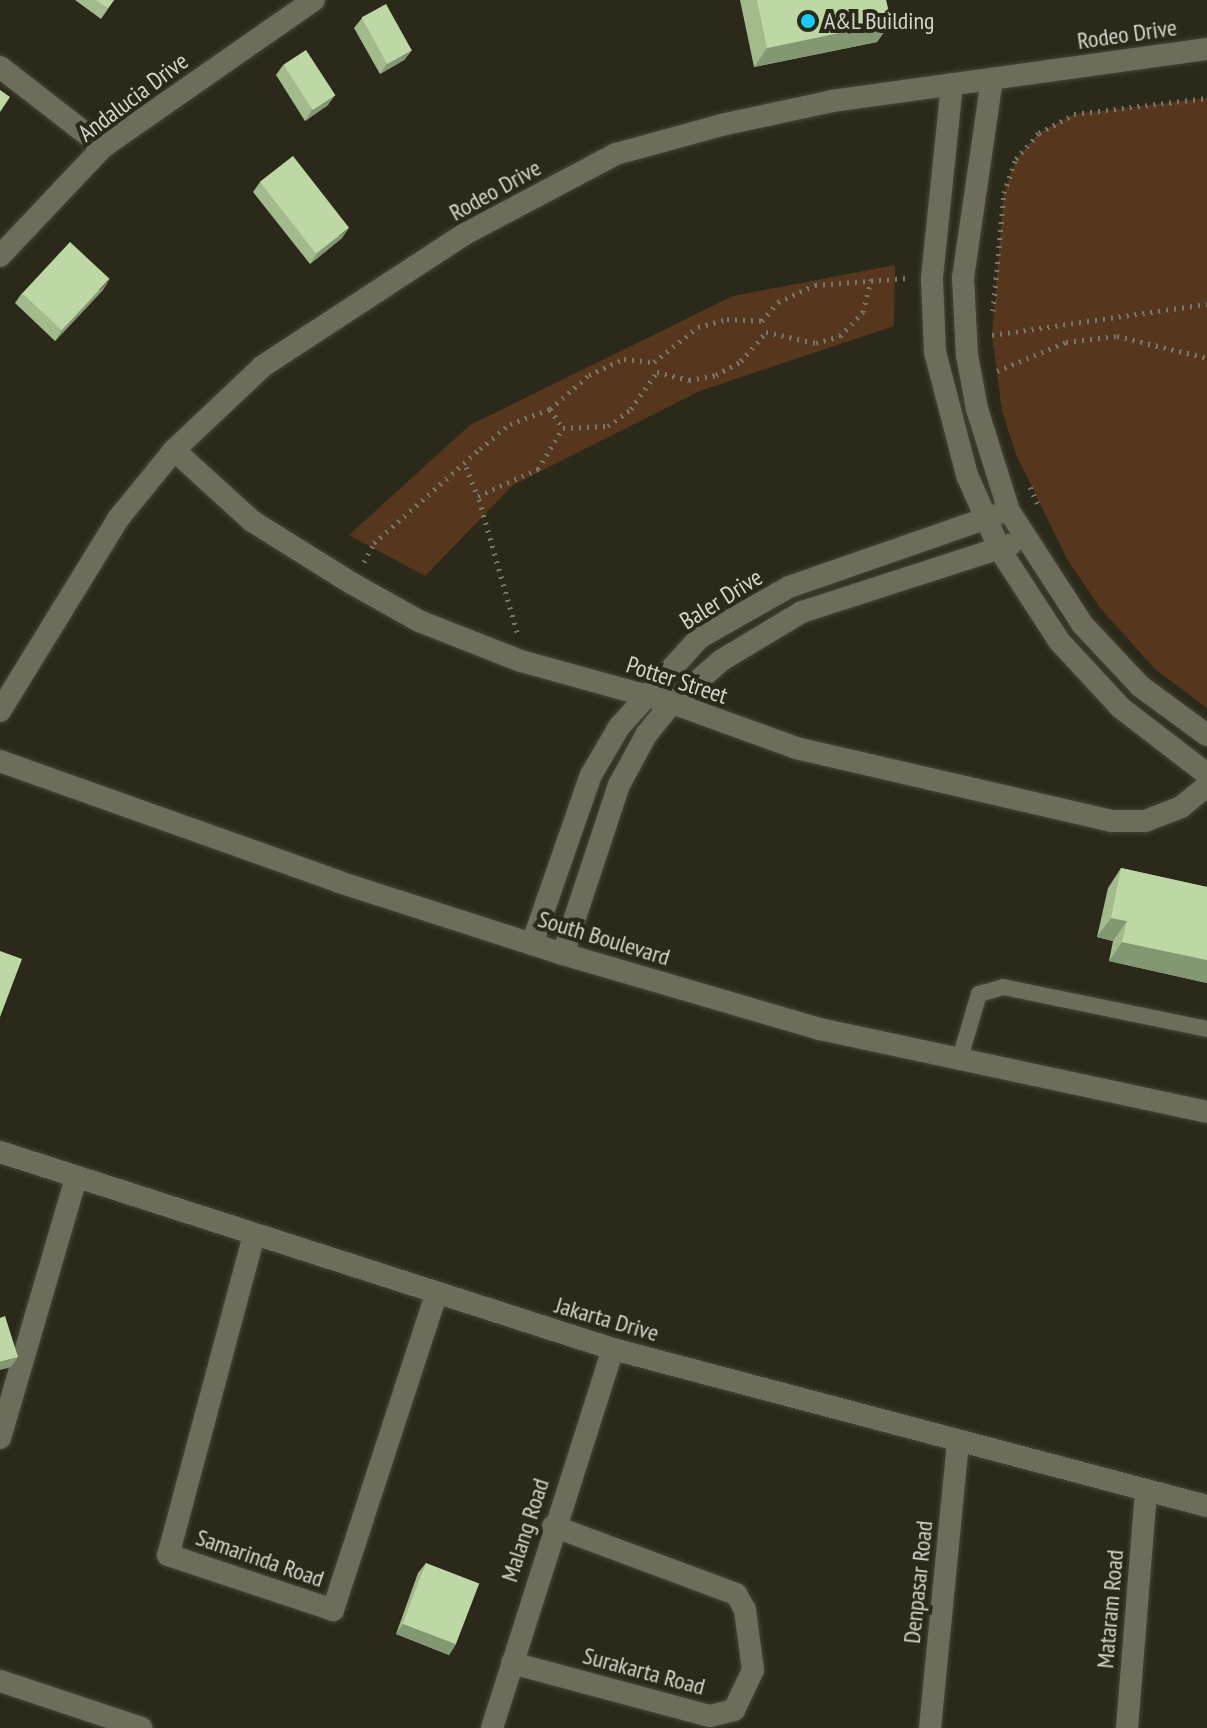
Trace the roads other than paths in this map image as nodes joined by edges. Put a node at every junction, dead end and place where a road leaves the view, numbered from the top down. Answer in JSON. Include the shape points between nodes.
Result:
{"nodes":[{"id":1,"x":314,"y":0,"type":"edge"},
{"id":2,"x":1207,"y":49,"type":"edge"},
{"id":3,"x":0,"y":67,"type":"edge"},
{"id":4,"x":992,"y":79,"type":"junction"},
{"id":5,"x":952,"y":84,"type":"junction"},
{"id":6,"x":103,"y":147,"type":"junction"},
{"id":7,"x":0,"y":256,"type":"edge"},
{"id":8,"x":174,"y":450,"type":"junction"},
{"id":9,"x":1009,"y":511,"type":"junction"},
{"id":10,"x":984,"y":520,"type":"junction"},
{"id":11,"x":1025,"y":538,"type":"junction"},
{"id":12,"x":1000,"y":550,"type":"junction"},
{"id":13,"x":645,"y":695,"type":"junction"},
{"id":14,"x":672,"y":703,"type":"junction"},
{"id":15,"x":0,"y":711,"type":"edge"},
{"id":16,"x":1207,"y":735,"type":"edge"},
{"id":17,"x":0,"y":761,"type":"edge"},
{"id":18,"x":1207,"y":774,"type":"edge"},
{"id":19,"x":1207,"y":786,"type":"edge"},
{"id":20,"x":532,"y":944,"type":"junction"},
{"id":21,"x":563,"y":954,"type":"junction"},
{"id":22,"x":1207,"y":1029,"type":"edge"},
{"id":23,"x":960,"y":1058,"type":"junction"},
{"id":24,"x":1207,"y":1112,"type":"edge"},
{"id":25,"x":0,"y":1152,"type":"edge"},
{"id":26,"x":76,"y":1178,"type":"junction"},
{"id":27,"x":254,"y":1235,"type":"junction"},
{"id":28,"x":436,"y":1294,"type":"junction"},
{"id":29,"x":613,"y":1349,"type":"junction"},
{"id":30,"x":0,"y":1438,"type":"edge"},
{"id":31,"x":958,"y":1441,"type":"junction"},
{"id":32,"x":1146,"y":1494,"type":"junction"},
{"id":33,"x":1207,"y":1506,"type":"edge"},
{"id":34,"x":553,"y":1526,"type":"junction"},
{"id":35,"x":512,"y":1663,"type":"junction"},
{"id":36,"x":0,"y":1681,"type":"edge"},
{"id":37,"x":141,"y":1728,"type":"edge"},
{"id":38,"x":492,"y":1728,"type":"edge"},
{"id":39,"x":930,"y":1728,"type":"edge"},
{"id":40,"x":1127,"y":1728,"type":"edge"}],
"edges":[{"from":1,"to":6,"type":"street","name":"Andalucia Drive"},
{"from":2,"to":4,"type":"street","name":"Rodeo Drive"},
{"from":3,"to":6,"type":"street"},
{"from":4,"to":5,"type":"street","name":"Rodeo Drive"},
{"from":4,"to":9,"type":"street","via":[[963,277],[967,355],[977,409]]},
{"from":5,"to":8,"type":"street","name":"Rodeo Drive","via":[[832,101],[616,154],[465,234],[263,366]]},
{"from":5,"to":10,"type":"street","via":[[932,278],[935,352],[947,414]]},
{"from":6,"to":7,"type":"street","name":"Andalucia Drive"},
{"from":8,"to":13,"type":"street","name":"Potter Street","via":[[252,521],[419,621],[521,661]]},
{"from":8,"to":15,"type":"street","name":"Rodeo Drive","via":[[118,519]]},
{"from":9,"to":10,"type":"street","name":"Baler Drive"},
{"from":9,"to":11,"type":"street"},
{"from":10,"to":12,"type":"street"},
{"from":10,"to":13,"type":"street","name":"Baler Drive","via":[[789,587],[699,638]]},
{"from":11,"to":12,"type":"street"},
{"from":11,"to":16,"type":"street","via":[[1082,624],[1140,686]]},
{"from":12,"to":14,"type":"street","via":[[802,612],[722,660]]},
{"from":12,"to":18,"type":"street","via":[[1059,641],[1121,708]]},
{"from":13,"to":14,"type":"street","name":"Potter Street"},
{"from":13,"to":20,"type":"street","name":"Baler Drive","via":[[591,775]]},
{"from":14,"to":19,"type":"street","name":"Potter Street","via":[[796,748],[1111,821],[1145,821],[1181,807]]},
{"from":14,"to":21,"type":"street","via":[[646,735],[619,785]]},
{"from":17,"to":20,"type":"street","name":"South Boulevard","via":[[339,882]]},
{"from":20,"to":21,"type":"street","name":"South Boulevard"},
{"from":21,"to":23,"type":"street","name":"South Boulevard","via":[[820,1029]]},
{"from":22,"to":23,"type":"lane","via":[[1003,987],[979,994]]},
{"from":23,"to":24,"type":"street","name":"South Boulevard"},
{"from":25,"to":26,"type":"street","name":"Jakarta Drive"},
{"from":26,"to":27,"type":"street","name":"Jakarta Drive"},
{"from":26,"to":30,"type":"street"},
{"from":27,"to":28,"type":"street","name":"Jakarta Drive"},
{"from":27,"to":28,"type":"street","name":"Samarinda Road","via":[[168,1555],[333,1610]]},
{"from":28,"to":29,"type":"street","name":"Jakarta Drive"},
{"from":29,"to":31,"type":"street","name":"Jakarta Drive"},
{"from":29,"to":34,"type":"street","name":"Malang Road"},
{"from":31,"to":32,"type":"street","name":"Jakarta Drive"},
{"from":31,"to":39,"type":"street","name":"Denpasar Road"},
{"from":32,"to":33,"type":"street","name":"Jakarta Drive"},
{"from":32,"to":40,"type":"street","name":"Mataram Road"},
{"from":34,"to":35,"type":"street","name":"Malang Road"},
{"from":34,"to":35,"type":"street","name":"Surakarta Road","via":[[736,1594],[745,1610],[753,1670],[734,1710],[710,1716]]},
{"from":35,"to":38,"type":"street","name":"Malang Road"},
{"from":36,"to":37,"type":"street"}]}
